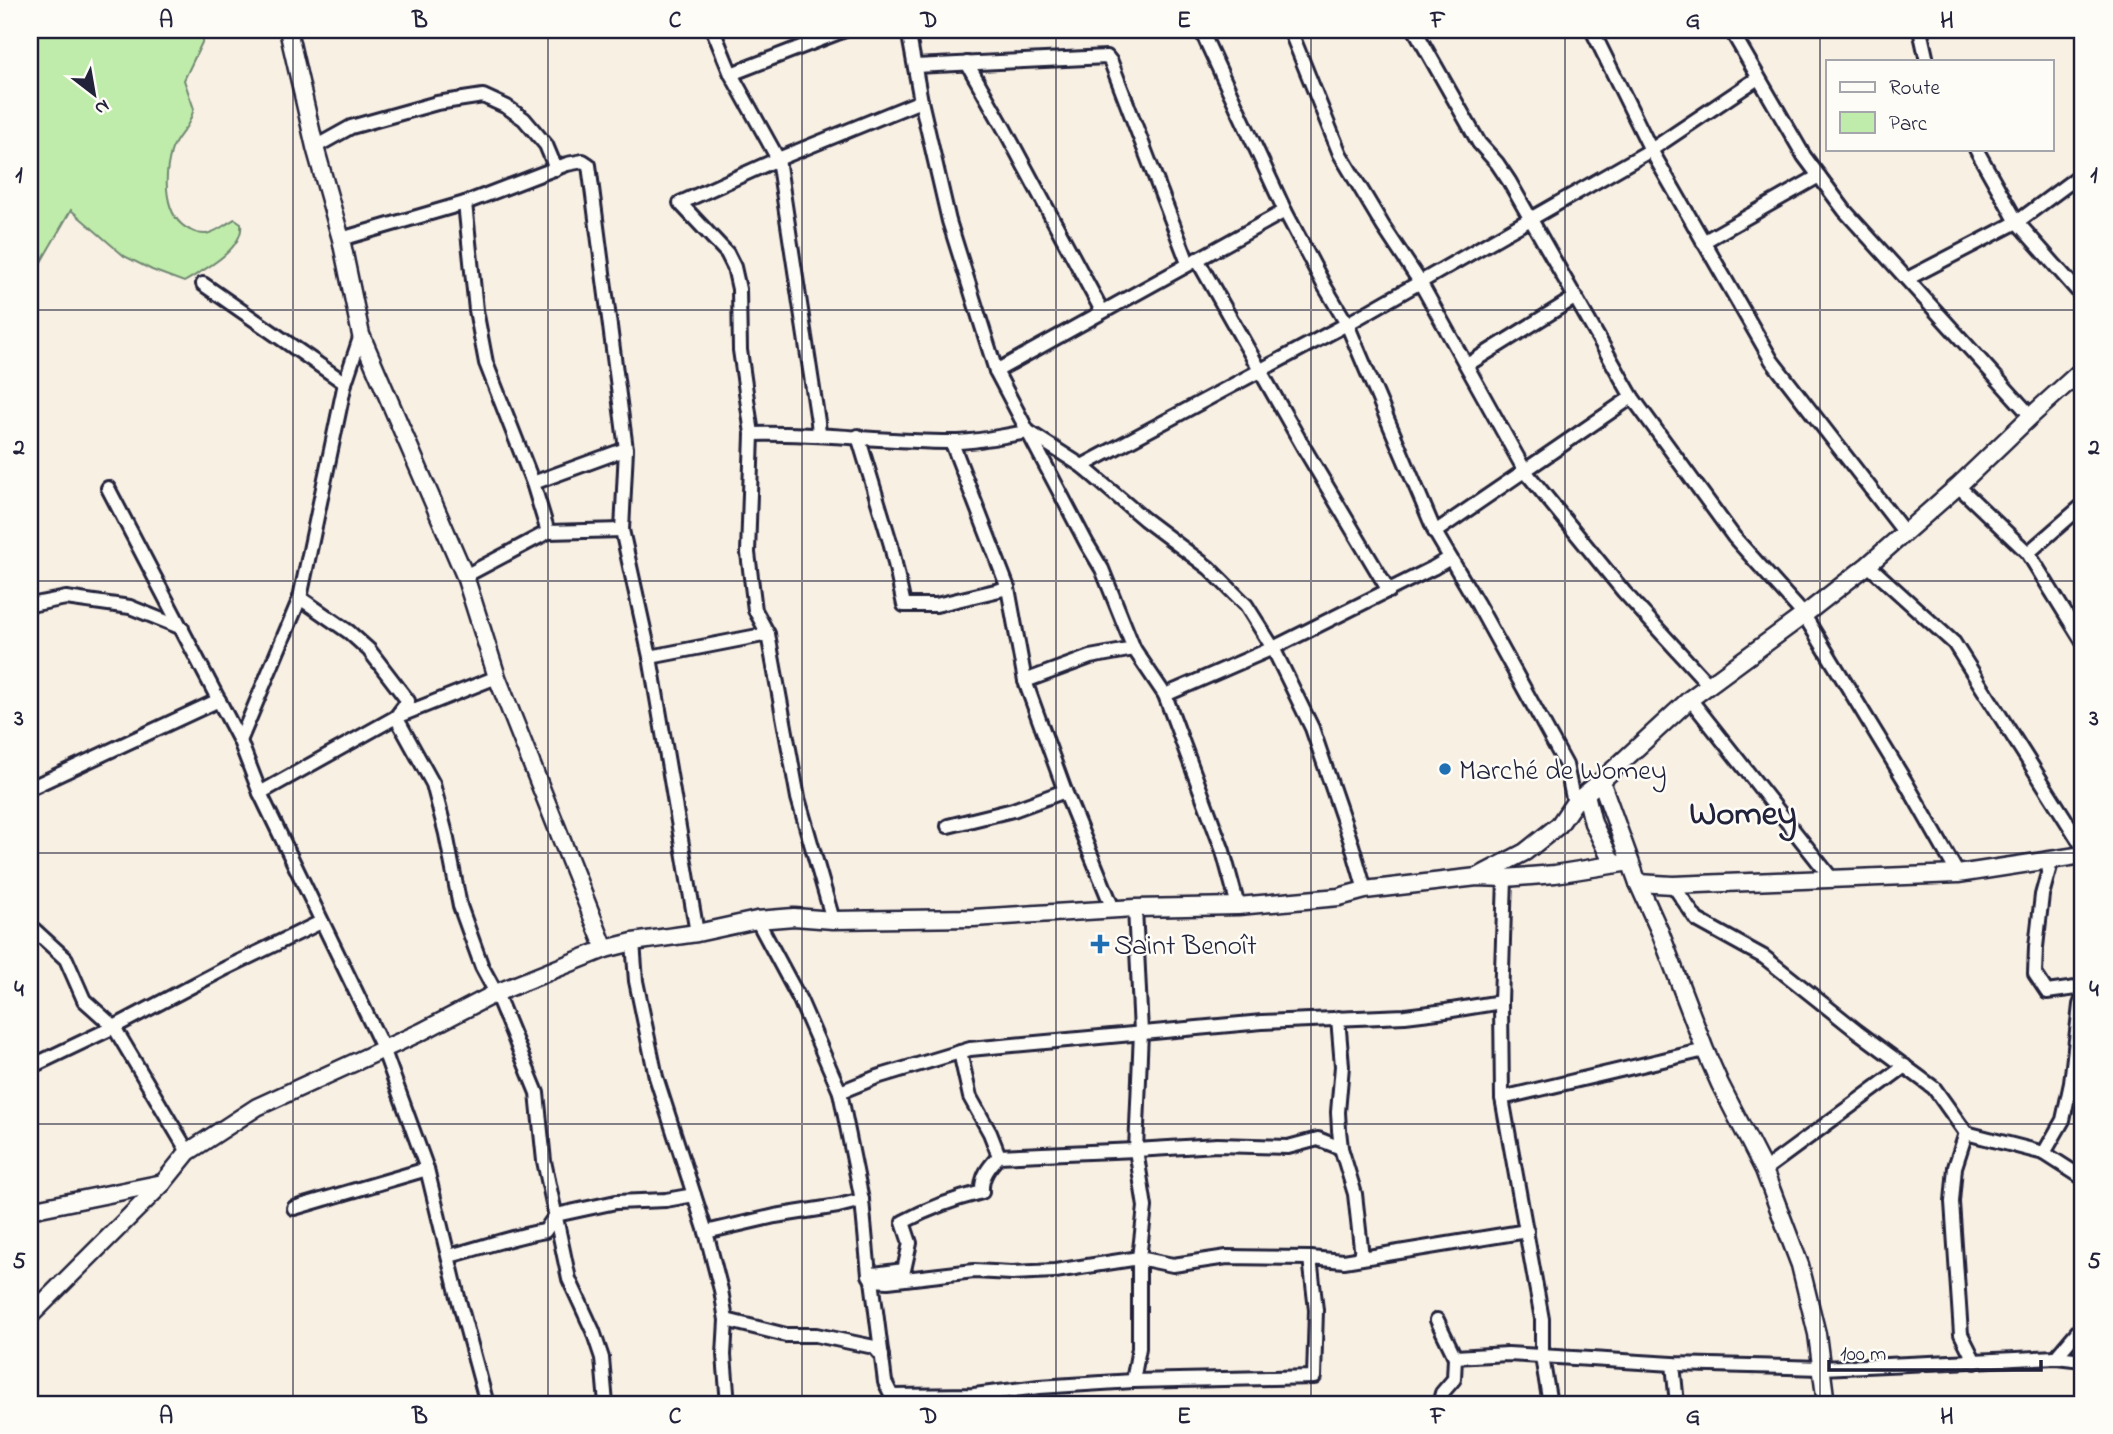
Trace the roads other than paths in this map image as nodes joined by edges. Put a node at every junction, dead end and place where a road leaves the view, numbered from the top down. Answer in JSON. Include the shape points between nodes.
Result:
{"nodes":[{"id":1,"x":288,"y":30,"type":"edge"},
{"id":2,"x":713,"y":30,"type":"edge"},
{"id":3,"x":845,"y":30,"type":"edge"},
{"id":4,"x":908,"y":30,"type":"edge"},
{"id":5,"x":1201,"y":30,"type":"edge"},
{"id":6,"x":1290,"y":30,"type":"edge"},
{"id":7,"x":1415,"y":30,"type":"edge"},
{"id":8,"x":1731,"y":30,"type":"edge"},
{"id":9,"x":1920,"y":30,"type":"edge"},
{"id":10,"x":1597,"y":32,"type":"edge"},
{"id":11,"x":1927,"y":60,"type":"edge"},
{"id":12,"x":967,"y":63,"type":"junction"},
{"id":13,"x":915,"y":66,"type":"junction"},
{"id":14,"x":731,"y":74,"type":"junction"},
{"id":15,"x":1758,"y":78,"type":"junction"},
{"id":16,"x":920,"y":101,"type":"junction"},
{"id":17,"x":315,"y":147,"type":"junction"},
{"id":18,"x":1651,"y":150,"type":"junction"},
{"id":19,"x":1977,"y":150,"type":"edge"},
{"id":20,"x":778,"y":159,"type":"junction"},
{"id":21,"x":556,"y":169,"type":"junction"},
{"id":22,"x":2083,"y":173,"type":"edge"},
{"id":23,"x":1819,"y":176,"type":"junction"},
{"id":24,"x":465,"y":203,"type":"junction"},
{"id":25,"x":1285,"y":211,"type":"junction"},
{"id":26,"x":1529,"y":218,"type":"junction"},
{"id":27,"x":2017,"y":222,"type":"junction"},
{"id":28,"x":341,"y":239,"type":"junction"},
{"id":29,"x":1703,"y":243,"type":"junction"},
{"id":30,"x":1193,"y":261,"type":"junction"},
{"id":31,"x":1908,"y":279,"type":"junction"},
{"id":32,"x":1420,"y":282,"type":"junction"},
{"id":33,"x":203,"y":284,"type":"dead end"},
{"id":34,"x":1576,"y":297,"type":"junction"},
{"id":35,"x":2083,"y":297,"type":"edge"},
{"id":36,"x":1102,"y":311,"type":"junction"},
{"id":37,"x":1347,"y":324,"type":"junction"},
{"id":38,"x":361,"y":335,"type":"junction"},
{"id":39,"x":1467,"y":365,"type":"junction"},
{"id":40,"x":2083,"y":369,"type":"edge"},
{"id":41,"x":1259,"y":370,"type":"junction"},
{"id":42,"x":996,"y":371,"type":"junction"},
{"id":43,"x":345,"y":383,"type":"junction"},
{"id":44,"x":1632,"y":397,"type":"junction"},
{"id":45,"x":2031,"y":416,"type":"junction"},
{"id":46,"x":1029,"y":432,"type":"junction"},
{"id":47,"x":752,"y":434,"type":"junction"},
{"id":48,"x":819,"y":436,"type":"junction"},
{"id":49,"x":858,"y":436,"type":"junction"},
{"id":50,"x":952,"y":443,"type":"junction"},
{"id":51,"x":626,"y":449,"type":"junction"},
{"id":52,"x":1082,"y":466,"type":"junction"},
{"id":53,"x":1525,"y":471,"type":"junction"},
{"id":54,"x":533,"y":483,"type":"junction"},
{"id":55,"x":1958,"y":486,"type":"junction"},
{"id":56,"x":108,"y":488,"type":"dead end"},
{"id":57,"x":2083,"y":505,"type":"edge"},
{"id":58,"x":622,"y":530,"type":"junction"},
{"id":59,"x":548,"y":532,"type":"junction"},
{"id":60,"x":1435,"y":532,"type":"junction"},
{"id":61,"x":1905,"y":533,"type":"junction"},
{"id":62,"x":2028,"y":553,"type":"junction"},
{"id":63,"x":1450,"y":558,"type":"junction"},
{"id":64,"x":1868,"y":565,"type":"junction"},
{"id":65,"x":465,"y":576,"type":"junction"},
{"id":66,"x":1008,"y":588,"type":"junction"},
{"id":67,"x":1389,"y":591,"type":"junction"},
{"id":68,"x":300,"y":598,"type":"junction"},
{"id":69,"x":30,"y":605,"type":"edge"},
{"id":70,"x":1804,"y":615,"type":"junction"},
{"id":71,"x":181,"y":628,"type":"junction"},
{"id":72,"x":768,"y":634,"type":"junction"},
{"id":73,"x":2083,"y":642,"type":"edge"},
{"id":74,"x":1273,"y":648,"type":"junction"},
{"id":75,"x":1134,"y":649,"type":"junction"},
{"id":76,"x":650,"y":657,"type":"junction"},
{"id":77,"x":497,"y":677,"type":"junction"},
{"id":78,"x":1025,"y":681,"type":"junction"},
{"id":79,"x":1709,"y":685,"type":"junction"},
{"id":80,"x":1165,"y":695,"type":"junction"},
{"id":81,"x":1690,"y":699,"type":"junction"},
{"id":82,"x":219,"y":701,"type":"junction"},
{"id":83,"x":396,"y":717,"type":"junction"},
{"id":84,"x":240,"y":741,"type":"junction"},
{"id":85,"x":1601,"y":781,"type":"junction"},
{"id":86,"x":30,"y":788,"type":"edge"},
{"id":87,"x":1065,"y":791,"type":"junction"},
{"id":88,"x":260,"y":793,"type":"junction"},
{"id":89,"x":1580,"y":798,"type":"junction"},
{"id":90,"x":948,"y":826,"type":"dead end"},
{"id":91,"x":2083,"y":847,"type":"edge"},
{"id":92,"x":2083,"y":855,"type":"edge"},
{"id":93,"x":2052,"y":859,"type":"junction"},
{"id":94,"x":1630,"y":862,"type":"junction"},
{"id":95,"x":1613,"y":864,"type":"junction"},
{"id":96,"x":1958,"y":874,"type":"junction"},
{"id":97,"x":1477,"y":877,"type":"junction"},
{"id":98,"x":1505,"y":878,"type":"junction"},
{"id":99,"x":1832,"y":879,"type":"junction"},
{"id":100,"x":1637,"y":883,"type":"junction"},
{"id":101,"x":1673,"y":885,"type":"junction"},
{"id":102,"x":1365,"y":890,"type":"junction"},
{"id":103,"x":1238,"y":906,"type":"junction"},
{"id":104,"x":1135,"y":908,"type":"junction"},
{"id":105,"x":1113,"y":909,"type":"junction"},
{"id":106,"x":757,"y":920,"type":"junction"},
{"id":107,"x":833,"y":920,"type":"junction"},
{"id":108,"x":321,"y":922,"type":"junction"},
{"id":109,"x":30,"y":926,"type":"edge"},
{"id":110,"x":697,"y":933,"type":"junction"},
{"id":111,"x":633,"y":942,"type":"junction"},
{"id":112,"x":605,"y":949,"type":"junction"},
{"id":113,"x":2083,"y":987,"type":"edge"},
{"id":114,"x":496,"y":993,"type":"junction"},
{"id":115,"x":2083,"y":997,"type":"edge"},
{"id":116,"x":1501,"y":1002,"type":"junction"},
{"id":117,"x":1338,"y":1018,"type":"junction"},
{"id":118,"x":114,"y":1027,"type":"junction"},
{"id":119,"x":1141,"y":1032,"type":"junction"},
{"id":120,"x":383,"y":1048,"type":"junction"},
{"id":121,"x":1705,"y":1050,"type":"junction"},
{"id":122,"x":960,"y":1052,"type":"junction"},
{"id":123,"x":2078,"y":1060,"type":"edge"},
{"id":124,"x":30,"y":1066,"type":"edge"},
{"id":125,"x":1905,"y":1066,"type":"junction"},
{"id":126,"x":840,"y":1092,"type":"junction"},
{"id":127,"x":1502,"y":1098,"type":"junction"},
{"id":128,"x":1966,"y":1133,"type":"junction"},
{"id":129,"x":1341,"y":1148,"type":"junction"},
{"id":130,"x":1136,"y":1150,"type":"junction"},
{"id":131,"x":188,"y":1152,"type":"junction"},
{"id":132,"x":2044,"y":1153,"type":"junction"},
{"id":133,"x":999,"y":1156,"type":"junction"},
{"id":134,"x":427,"y":1169,"type":"junction"},
{"id":135,"x":1764,"y":1170,"type":"junction"},
{"id":136,"x":2083,"y":1178,"type":"edge"},
{"id":137,"x":163,"y":1183,"type":"junction"},
{"id":138,"x":694,"y":1195,"type":"junction"},
{"id":139,"x":862,"y":1200,"type":"junction"},
{"id":140,"x":294,"y":1208,"type":"dead end"},
{"id":141,"x":30,"y":1210,"type":"edge"},
{"id":142,"x":556,"y":1215,"type":"junction"},
{"id":143,"x":1527,"y":1231,"type":"junction"},
{"id":144,"x":706,"y":1232,"type":"junction"},
{"id":145,"x":449,"y":1256,"type":"junction"},
{"id":146,"x":1362,"y":1257,"type":"junction"},
{"id":147,"x":1139,"y":1258,"type":"junction"},
{"id":148,"x":1310,"y":1258,"type":"junction"},
{"id":149,"x":871,"y":1277,"type":"junction"},
{"id":150,"x":30,"y":1316,"type":"edge"},
{"id":151,"x":726,"y":1320,"type":"junction"},
{"id":152,"x":1437,"y":1320,"type":"dead end"},
{"id":153,"x":2083,"y":1325,"type":"edge"},
{"id":154,"x":882,"y":1356,"type":"junction"},
{"id":155,"x":1455,"y":1357,"type":"junction"},
{"id":156,"x":1542,"y":1357,"type":"junction"},
{"id":157,"x":2056,"y":1357,"type":"junction"},
{"id":158,"x":2083,"y":1360,"type":"edge"},
{"id":159,"x":1975,"y":1362,"type":"junction"},
{"id":160,"x":1673,"y":1364,"type":"junction"},
{"id":161,"x":1822,"y":1368,"type":"junction"},
{"id":162,"x":1133,"y":1381,"type":"junction"},
{"id":163,"x":893,"y":1400,"type":"edge"},
{"id":164,"x":487,"y":1404,"type":"edge"},
{"id":165,"x":606,"y":1404,"type":"edge"},
{"id":166,"x":729,"y":1404,"type":"edge"},
{"id":167,"x":1439,"y":1404,"type":"edge"},
{"id":168,"x":1550,"y":1404,"type":"edge"},
{"id":169,"x":1677,"y":1404,"type":"edge"},
{"id":170,"x":1826,"y":1404,"type":"edge"}],
"edges":[{"from":1,"to":17,"type":"main road"},
{"from":2,"to":14,"type":"street"},
{"from":3,"to":14,"type":"street"},
{"from":4,"to":13,"type":"street"},
{"from":5,"to":25,"type":"street"},
{"from":6,"to":32,"type":"street","via":[[1340,154]]},
{"from":7,"to":26,"type":"street","via":[[1479,143],[1497,163]]},
{"from":8,"to":15,"type":"street"},
{"from":9,"to":11,"type":"street"},
{"from":10,"to":18,"type":"street"},
{"from":12,"to":13,"type":"street"},
{"from":12,"to":30,"type":"street","via":[[1107,57]]},
{"from":12,"to":36,"type":"street"},
{"from":13,"to":16,"type":"street"},
{"from":14,"to":20,"type":"street"},
{"from":15,"to":18,"type":"street"},
{"from":15,"to":23,"type":"street"},
{"from":16,"to":20,"type":"street"},
{"from":16,"to":42,"type":"street","via":[[949,221]]},
{"from":17,"to":21,"type":"street","via":[[351,127],[437,103],[483,96],[524,119],[546,145]]},
{"from":17,"to":28,"type":"main road"},
{"from":18,"to":26,"type":"street"},
{"from":18,"to":29,"type":"street"},
{"from":19,"to":27,"type":"street"},
{"from":20,"to":47,"type":"street","via":[[680,203],[715,238],[734,267]]},
{"from":20,"to":48,"type":"street"},
{"from":21,"to":24,"type":"street"},
{"from":21,"to":51,"type":"street","via":[[583,161],[589,165]]},
{"from":22,"to":27,"type":"street"},
{"from":23,"to":29,"type":"street"},
{"from":23,"to":31,"type":"street"},
{"from":24,"to":28,"type":"street"},
{"from":24,"to":54,"type":"street","via":[[486,363]]},
{"from":25,"to":30,"type":"street"},
{"from":25,"to":37,"type":"street"},
{"from":26,"to":32,"type":"street"},
{"from":26,"to":34,"type":"street"},
{"from":27,"to":31,"type":"street"},
{"from":27,"to":35,"type":"street"},
{"from":28,"to":38,"type":"main road"},
{"from":29,"to":61,"type":"street","via":[[1772,361]]},
{"from":30,"to":36,"type":"street"},
{"from":30,"to":41,"type":"street"},
{"from":31,"to":45,"type":"street"},
{"from":32,"to":37,"type":"street"},
{"from":32,"to":39,"type":"street"},
{"from":33,"to":43,"type":"street"},
{"from":34,"to":39,"type":"street"},
{"from":34,"to":44,"type":"street"},
{"from":36,"to":42,"type":"street"},
{"from":37,"to":41,"type":"street"},
{"from":37,"to":60,"type":"street"},
{"from":38,"to":43,"type":"street"},
{"from":38,"to":65,"type":"main road"},
{"from":39,"to":53,"type":"street"},
{"from":40,"to":45,"type":"main road"},
{"from":41,"to":52,"type":"street"},
{"from":41,"to":67,"type":"street"},
{"from":42,"to":46,"type":"street"},
{"from":43,"to":68,"type":"street"},
{"from":44,"to":53,"type":"street"},
{"from":44,"to":70,"type":"street","via":[[1734,537]]},
{"from":45,"to":55,"type":"main road"},
{"from":46,"to":50,"type":"street"},
{"from":46,"to":52,"type":"street"},
{"from":46,"to":75,"type":"street","via":[[1102,569]]},
{"from":47,"to":48,"type":"street"},
{"from":47,"to":72,"type":"street","via":[[748,553],[755,610]]},
{"from":48,"to":49,"type":"street"},
{"from":49,"to":50,"type":"street"},
{"from":49,"to":66,"type":"street","via":[[904,605],[936,605]]},
{"from":50,"to":66,"type":"street"},
{"from":51,"to":54,"type":"street"},
{"from":51,"to":58,"type":"street"},
{"from":52,"to":74,"type":"street","via":[[1209,568],[1246,606]]},
{"from":53,"to":60,"type":"street"},
{"from":53,"to":79,"type":"street","via":[[1624,592]]},
{"from":54,"to":59,"type":"street"},
{"from":55,"to":61,"type":"main road"},
{"from":55,"to":62,"type":"street"},
{"from":56,"to":71,"type":"street"},
{"from":57,"to":62,"type":"street"},
{"from":58,"to":59,"type":"street"},
{"from":58,"to":76,"type":"street"},
{"from":59,"to":65,"type":"street"},
{"from":60,"to":63,"type":"street"},
{"from":61,"to":64,"type":"main road"},
{"from":62,"to":73,"type":"street"},
{"from":63,"to":67,"type":"street"},
{"from":63,"to":89,"type":"street"},
{"from":64,"to":70,"type":"main road"},
{"from":64,"to":91,"type":"street","via":[[1954,643]]},
{"from":65,"to":77,"type":"main road"},
{"from":66,"to":78,"type":"street"},
{"from":67,"to":74,"type":"street"},
{"from":68,"to":83,"type":"street","via":[[369,650],[408,701]]},
{"from":68,"to":84,"type":"street"},
{"from":69,"to":71,"type":"street","via":[[66,598],[130,607]]},
{"from":70,"to":79,"type":"main road"},
{"from":70,"to":96,"type":"street"},
{"from":71,"to":82,"type":"street"},
{"from":72,"to":76,"type":"street"},
{"from":72,"to":107,"type":"street","via":[[798,798]]},
{"from":74,"to":80,"type":"street"},
{"from":74,"to":102,"type":"street","via":[[1312,727]]},
{"from":75,"to":78,"type":"street","via":[[1090,657]]},
{"from":75,"to":80,"type":"street"},
{"from":76,"to":110,"type":"street"},
{"from":77,"to":83,"type":"street"},
{"from":77,"to":112,"type":"main road"},
{"from":78,"to":87,"type":"street"},
{"from":79,"to":81,"type":"main road"},
{"from":80,"to":103,"type":"street","via":[[1223,851]]},
{"from":81,"to":85,"type":"main road"},
{"from":81,"to":99,"type":"street"},
{"from":82,"to":84,"type":"street"},
{"from":82,"to":86,"type":"street"},
{"from":83,"to":88,"type":"street"},
{"from":83,"to":114,"type":"street","via":[[433,784],[460,906]]},
{"from":84,"to":88,"type":"street"},
{"from":85,"to":89,"type":"main road"},
{"from":85,"to":94,"type":"main road"},
{"from":87,"to":90,"type":"street"},
{"from":87,"to":105,"type":"street"},
{"from":88,"to":108,"type":"street"},
{"from":89,"to":95,"type":"main road"},
{"from":89,"to":97,"type":"main road","via":[[1559,824],[1525,852]]},
{"from":92,"to":93,"type":"main road"},
{"from":93,"to":96,"type":"main road"},
{"from":93,"to":113,"type":"street","via":[[2042,895],[2035,974],[2047,992]]},
{"from":94,"to":95,"type":"main road"},
{"from":94,"to":100,"type":"main road"},
{"from":95,"to":98,"type":"main road"},
{"from":96,"to":99,"type":"main road"},
{"from":97,"to":98,"type":"main road"},
{"from":97,"to":102,"type":"main road"},
{"from":98,"to":116,"type":"street"},
{"from":99,"to":101,"type":"main road"},
{"from":100,"to":101,"type":"main road"},
{"from":100,"to":121,"type":"main road"},
{"from":101,"to":125,"type":"street","via":[[1697,920],[1764,957]]},
{"from":102,"to":103,"type":"main road","via":[[1339,897]]},
{"from":103,"to":104,"type":"main road"},
{"from":104,"to":105,"type":"main road"},
{"from":104,"to":119,"type":"street"},
{"from":105,"to":107,"type":"main road"},
{"from":106,"to":107,"type":"main road"},
{"from":106,"to":110,"type":"main road"},
{"from":106,"to":126,"type":"street","via":[[800,1000]]},
{"from":108,"to":118,"type":"street"},
{"from":108,"to":120,"type":"street"},
{"from":109,"to":118,"type":"street","via":[[66,959],[84,1000]]},
{"from":110,"to":111,"type":"main road"},
{"from":111,"to":112,"type":"main road"},
{"from":111,"to":138,"type":"street","via":[[636,981],[656,1077]]},
{"from":112,"to":114,"type":"main road"},
{"from":114,"to":120,"type":"main road"},
{"from":114,"to":142,"type":"street","via":[[537,1093],[544,1161]]},
{"from":115,"to":123,"type":"street"},
{"from":116,"to":117,"type":"street","via":[[1405,1016]]},
{"from":116,"to":127,"type":"street"},
{"from":117,"to":119,"type":"street"},
{"from":117,"to":129,"type":"street"},
{"from":118,"to":124,"type":"street"},
{"from":118,"to":131,"type":"street"},
{"from":119,"to":122,"type":"street"},
{"from":119,"to":130,"type":"street"},
{"from":120,"to":131,"type":"main road","via":[[257,1107]]},
{"from":120,"to":134,"type":"street"},
{"from":121,"to":127,"type":"street"},
{"from":121,"to":135,"type":"main road"},
{"from":122,"to":126,"type":"street"},
{"from":122,"to":133,"type":"street","via":[[970,1097]]},
{"from":123,"to":132,"type":"street","via":[[2063,1120]]},
{"from":125,"to":128,"type":"street","via":[[1934,1088]]},
{"from":125,"to":135,"type":"street"},
{"from":126,"to":139,"type":"street"},
{"from":127,"to":143,"type":"street"},
{"from":128,"to":132,"type":"street"},
{"from":128,"to":159,"type":"street","via":[[1955,1167],[1952,1202],[1961,1334]]},
{"from":129,"to":130,"type":"street","via":[[1318,1139],[1288,1147]]},
{"from":129,"to":146,"type":"street","via":[[1355,1194]]},
{"from":130,"to":133,"type":"street"},
{"from":130,"to":147,"type":"street","via":[[1145,1207]]},
{"from":131,"to":137,"type":"main road"},
{"from":132,"to":136,"type":"street"},
{"from":133,"to":149,"type":"street","via":[[986,1172],[982,1192],[903,1222],[910,1243],[904,1270]]},
{"from":134,"to":140,"type":"street"},
{"from":134,"to":145,"type":"street"},
{"from":135,"to":161,"type":"main road","via":[[1800,1265]]},
{"from":137,"to":141,"type":"main road"},
{"from":137,"to":150,"type":"main road"},
{"from":138,"to":142,"type":"street","via":[[617,1202]]},
{"from":138,"to":144,"type":"street"},
{"from":139,"to":144,"type":"street"},
{"from":139,"to":149,"type":"street"},
{"from":142,"to":145,"type":"street","via":[[545,1231]]},
{"from":142,"to":165,"type":"street","via":[[569,1279],[602,1358]]},
{"from":143,"to":146,"type":"street"},
{"from":143,"to":156,"type":"street","via":[[1542,1318]]},
{"from":144,"to":151,"type":"street"},
{"from":145,"to":164,"type":"street"},
{"from":146,"to":148,"type":"street","via":[[1344,1261]]},
{"from":147,"to":148,"type":"street","via":[[1173,1265],[1227,1257]]},
{"from":147,"to":149,"type":"street","via":[[1055,1271],[974,1271],[888,1281]]},
{"from":147,"to":162,"type":"street","via":[[1139,1348]]},
{"from":148,"to":162,"type":"street","via":[[1314,1377]]},
{"from":149,"to":154,"type":"street"},
{"from":151,"to":154,"type":"street","via":[[786,1335],[816,1335],[874,1347]]},
{"from":151,"to":166,"type":"street"},
{"from":152,"to":155,"type":"street"},
{"from":153,"to":157,"type":"street"},
{"from":154,"to":163,"type":"street"},
{"from":155,"to":156,"type":"street"},
{"from":155,"to":167,"type":"street","via":[[1454,1378]]},
{"from":156,"to":160,"type":"street"},
{"from":156,"to":168,"type":"street"},
{"from":157,"to":158,"type":"street"},
{"from":157,"to":159,"type":"street"},
{"from":159,"to":161,"type":"street"},
{"from":160,"to":161,"type":"street"},
{"from":160,"to":169,"type":"street"},
{"from":161,"to":170,"type":"main road"},
{"from":162,"to":163,"type":"street"}]}
